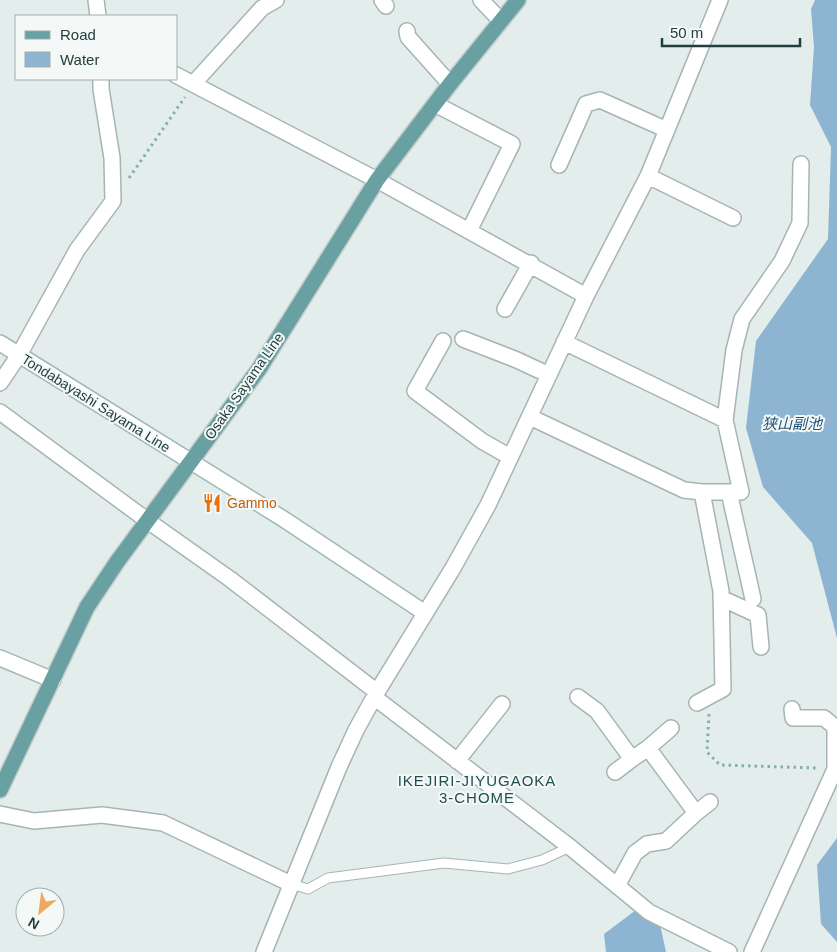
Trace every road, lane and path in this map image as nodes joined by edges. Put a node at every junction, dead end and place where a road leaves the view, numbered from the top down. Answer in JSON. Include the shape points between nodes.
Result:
{"nodes":[{"id":1,"x":96,"y":0,"type":"edge"},
{"id":2,"x":276,"y":0,"type":"edge"},
{"id":3,"x":481,"y":0,"type":"edge"},
{"id":4,"x":518,"y":0,"type":"edge"},
{"id":5,"x":720,"y":0,"type":"edge"},
{"id":6,"x":256,"y":4,"type":"edge"},
{"id":7,"x":98,"y":15,"type":"edge"},
{"id":8,"x":501,"y":21,"type":"junction"},
{"id":9,"x":407,"y":31,"type":"dead end"},
{"id":10,"x":178,"y":76,"type":"edge"},
{"id":11,"x":101,"y":80,"type":"edge"},
{"id":12,"x":193,"y":84,"type":"junction"},
{"id":13,"x":450,"y":84,"type":"junction"},
{"id":14,"x":435,"y":104,"type":"junction"},
{"id":15,"x":667,"y":130,"type":"junction"},
{"id":16,"x":801,"y":164,"type":"dead end"},
{"id":17,"x":559,"y":165,"type":"dead end"},
{"id":18,"x":648,"y":176,"type":"junction"},
{"id":19,"x":378,"y":180,"type":"junction"},
{"id":20,"x":113,"y":201,"type":"junction"},
{"id":21,"x":733,"y":218,"type":"dead end"},
{"id":22,"x":469,"y":231,"type":"junction"},
{"id":23,"x":531,"y":264,"type":"junction"},
{"id":24,"x":586,"y":296,"type":"junction"},
{"id":25,"x":505,"y":309,"type":"dead end"},
{"id":26,"x":464,"y":339,"type":"dead end"},
{"id":27,"x":443,"y":341,"type":"dead end"},
{"id":28,"x":564,"y":342,"type":"junction"},
{"id":29,"x":0,"y":343,"type":"edge"},
{"id":30,"x":19,"y":355,"type":"junction"},
{"id":31,"x":549,"y":375,"type":"junction"},
{"id":32,"x":0,"y":382,"type":"edge"},
{"id":33,"x":0,"y":412,"type":"edge"},
{"id":34,"x":530,"y":417,"type":"junction"},
{"id":35,"x":725,"y":420,"type":"junction"},
{"id":36,"x":510,"y":457,"type":"junction"},
{"id":37,"x":192,"y":462,"type":"junction"},
{"id":38,"x":702,"y":492,"type":"junction"},
{"id":39,"x":729,"y":492,"type":"junction"},
{"id":40,"x":148,"y":521,"type":"junction"},
{"id":41,"x":721,"y":598,"type":"junction"},
{"id":42,"x":753,"y":599,"type":"dead end"},
{"id":43,"x":425,"y":613,"type":"junction"},
{"id":44,"x":761,"y":647,"type":"dead end"},
{"id":45,"x":0,"y":658,"type":"edge"},
{"id":46,"x":52,"y":680,"type":"junction"},
{"id":47,"x":376,"y":695,"type":"junction"},
{"id":48,"x":578,"y":697,"type":"dead end"},
{"id":49,"x":704,"y":699,"type":"joint"},
{"id":50,"x":502,"y":704,"type":"dead end"},
{"id":51,"x":792,"y":709,"type":"dead end"},
{"id":52,"x":671,"y":728,"type":"dead end"},
{"id":53,"x":648,"y":748,"type":"junction"},
{"id":54,"x":632,"y":759,"type":"junction"},
{"id":55,"x":457,"y":761,"type":"junction"},
{"id":56,"x":836,"y":769,"type":"junction"},
{"id":57,"x":615,"y":772,"type":"dead end"},
{"id":58,"x":0,"y":790,"type":"edge"},
{"id":59,"x":710,"y":802,"type":"dead end"},
{"id":60,"x":696,"y":813,"type":"junction"},
{"id":61,"x":0,"y":814,"type":"edge"},
{"id":62,"x":570,"y":847,"type":"junction"},
{"id":63,"x":291,"y":884,"type":"junction"},
{"id":64,"x":617,"y":886,"type":"junction"},
{"id":65,"x":264,"y":952,"type":"edge"},
{"id":66,"x":729,"y":952,"type":"edge"},
{"id":67,"x":752,"y":952,"type":"edge"}],
"edges":[{"from":1,"to":7,"type":"street"},
{"from":2,"to":6,"type":"street"},
{"from":3,"to":8,"type":"street"},
{"from":4,"to":8,"type":"main road","name":"Osaka Sayama Line"},
{"from":5,"to":15,"type":"street"},
{"from":6,"to":12,"type":"street"},
{"from":8,"to":13,"type":"main road","name":"Osaka Sayama Line"},
{"from":9,"to":13,"type":"street","via":[[408,37]]},
{"from":10,"to":12,"type":"street"},
{"from":11,"to":20,"type":"street","via":[[112,158]]},
{"from":12,"to":19,"type":"street"},
{"from":12,"to":20,"type":"path"},
{"from":13,"to":14,"type":"main road","name":"Osaka Sayama Line"},
{"from":14,"to":19,"type":"main road","name":"Osaka Sayama Line"},
{"from":14,"to":22,"type":"street","via":[[512,144]]},
{"from":15,"to":17,"type":"street","via":[[600,100],[586,104]]},
{"from":15,"to":18,"type":"street"},
{"from":16,"to":35,"type":"street","via":[[800,223],[782,261],[742,319],[734,350]]},
{"from":18,"to":21,"type":"street"},
{"from":18,"to":24,"type":"street"},
{"from":19,"to":22,"type":"street"},
{"from":19,"to":37,"type":"main road","name":"Osaka Sayama Line","via":[[259,369]]},
{"from":20,"to":30,"type":"street","via":[[77,250]]},
{"from":22,"to":23,"type":"street"},
{"from":23,"to":24,"type":"street"},
{"from":23,"to":25,"type":"street"},
{"from":24,"to":28,"type":"street"},
{"from":26,"to":31,"type":"street"},
{"from":27,"to":36,"type":"street","via":[[426,358],[415,390],[482,441]]},
{"from":28,"to":31,"type":"street"},
{"from":28,"to":35,"type":"street"},
{"from":29,"to":30,"type":"street","name":"Tondabayashi Sayama Line"},
{"from":30,"to":32,"type":"street"},
{"from":30,"to":37,"type":"street","name":"Tondabayashi Sayama Line"},
{"from":31,"to":34,"type":"street"},
{"from":33,"to":40,"type":"street"},
{"from":34,"to":36,"type":"street"},
{"from":34,"to":38,"type":"street","via":[[684,490]]},
{"from":35,"to":39,"type":"street","via":[[741,492]]},
{"from":36,"to":43,"type":"street","via":[[488,505]]},
{"from":37,"to":40,"type":"main road","name":"Osaka Sayama Line"},
{"from":37,"to":43,"type":"street","name":"Tondabayashi Sayama Line"},
{"from":38,"to":39,"type":"street"},
{"from":38,"to":41,"type":"street"},
{"from":39,"to":42,"type":"street"},
{"from":40,"to":46,"type":"main road","name":"Osaka Sayama Line","via":[[88,607]]},
{"from":40,"to":47,"type":"street","via":[[230,579]]},
{"from":41,"to":44,"type":"street","via":[[758,615]]},
{"from":41,"to":49,"type":"street","via":[[723,689]]},
{"from":43,"to":47,"type":"street"},
{"from":45,"to":46,"type":"street"},
{"from":46,"to":58,"type":"main road","name":"Osaka Sayama Line"},
{"from":47,"to":55,"type":"street"},
{"from":47,"to":63,"type":"street","via":[[339,767]]},
{"from":48,"to":54,"type":"street","via":[[600,708]]},
{"from":49,"to":56,"type":"path","via":[[707,752],[720,765]]},
{"from":50,"to":55,"type":"street"},
{"from":51,"to":56,"type":"street","via":[[793,718],[824,718],[835,726]]},
{"from":52,"to":53,"type":"street"},
{"from":53,"to":54,"type":"street"},
{"from":53,"to":60,"type":"street"},
{"from":54,"to":57,"type":"street"},
{"from":55,"to":62,"type":"street"},
{"from":56,"to":67,"type":"street"},
{"from":59,"to":60,"type":"street"},
{"from":60,"to":64,"type":"street","via":[[666,841],[646,844],[635,853]]},
{"from":61,"to":63,"type":"street","via":[[34,820],[102,815],[163,823]]},
{"from":62,"to":63,"type":"lane","via":[[542,860],[508,869],[444,863],[328,878],[308,889]]},
{"from":62,"to":64,"type":"street"},
{"from":63,"to":65,"type":"street"},
{"from":64,"to":66,"type":"street","via":[[649,912]]}]}
